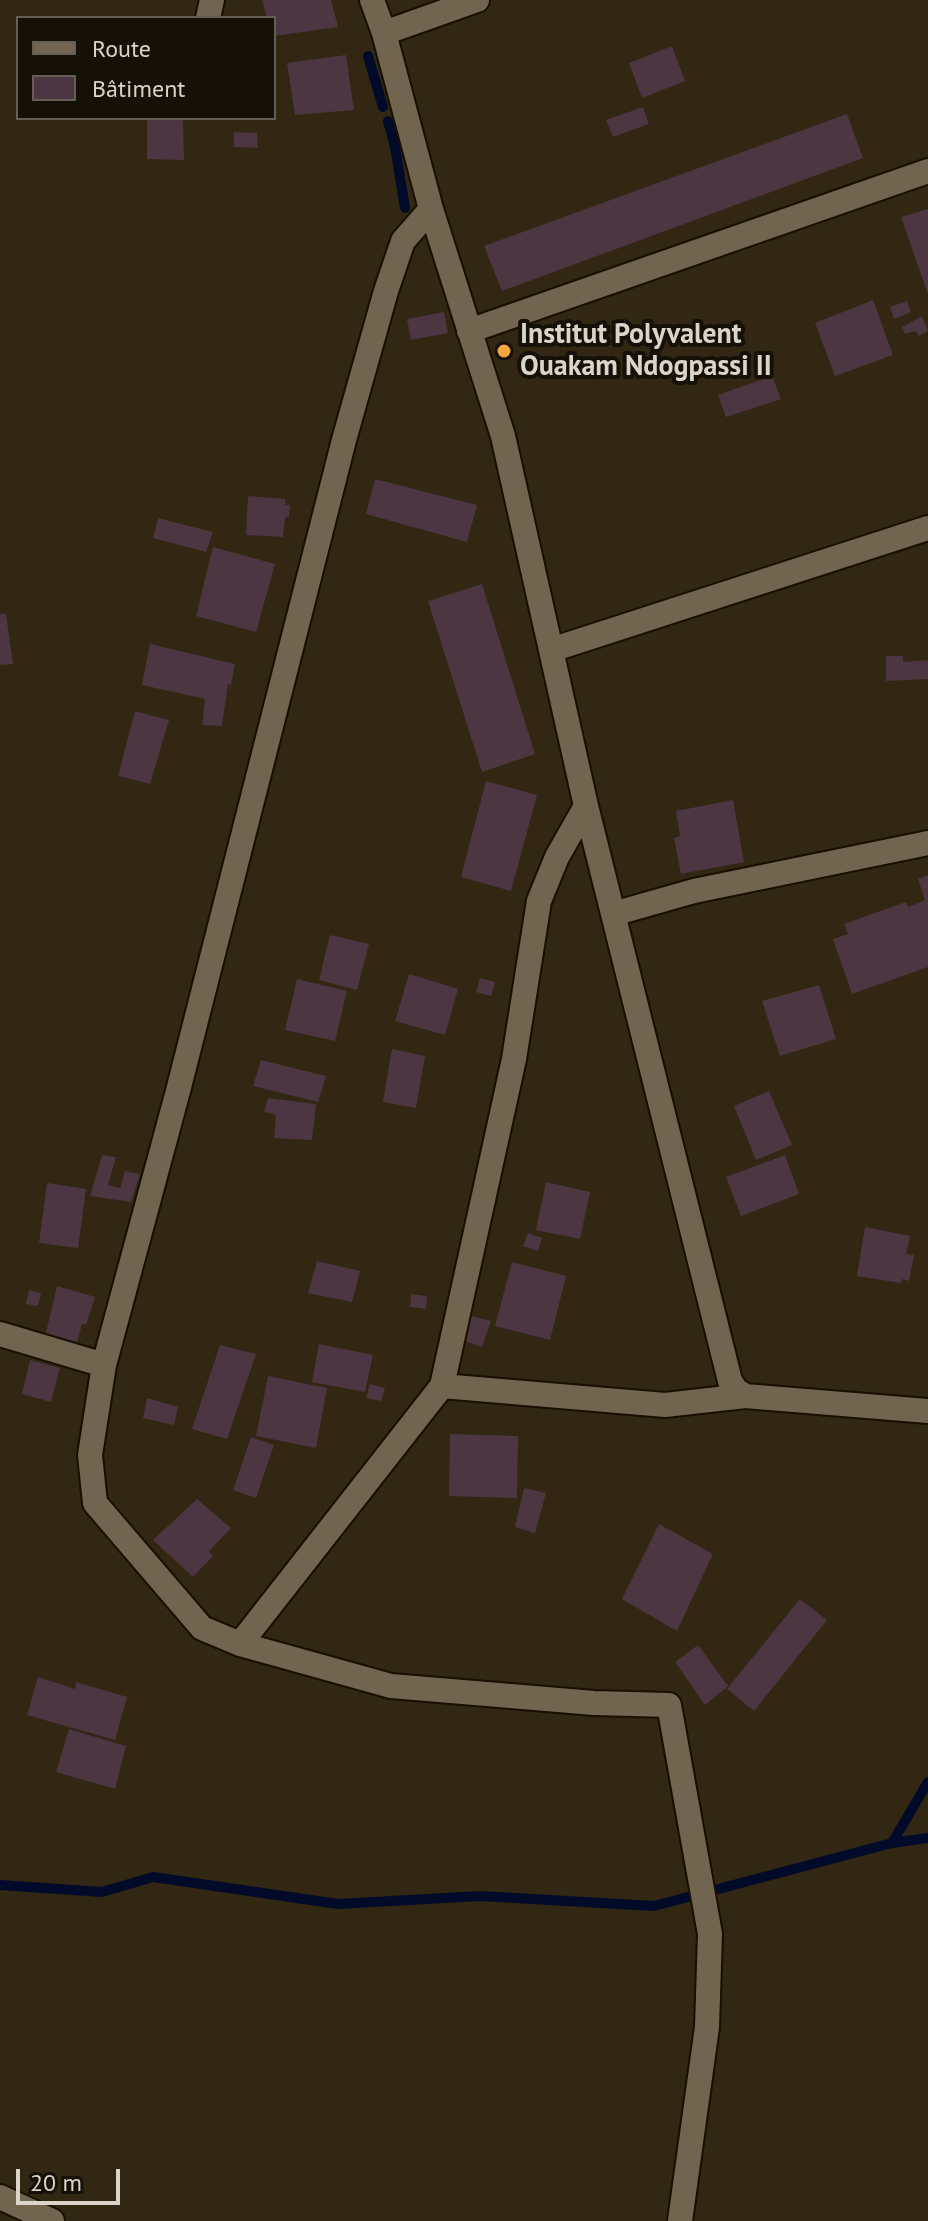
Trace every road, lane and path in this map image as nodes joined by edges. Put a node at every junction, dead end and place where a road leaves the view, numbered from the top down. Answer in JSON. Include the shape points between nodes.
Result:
{"nodes":[{"id":1,"x":372,"y":0,"type":"edge"},
{"id":2,"x":477,"y":0,"type":"edge"},
{"id":3,"x":384,"y":33,"type":"junction"},
{"id":4,"x":928,"y":171,"type":"edge"},
{"id":5,"x":431,"y":209,"type":"junction"},
{"id":6,"x":469,"y":331,"type":"junction"},
{"id":7,"x":928,"y":528,"type":"edge"},
{"id":8,"x":551,"y":650,"type":"junction"},
{"id":9,"x":586,"y":806,"type":"junction"},
{"id":10,"x":928,"y":843,"type":"edge"},
{"id":11,"x":613,"y":914,"type":"junction"},
{"id":12,"x":0,"y":1334,"type":"edge"},
{"id":13,"x":104,"y":1365,"type":"junction"},
{"id":14,"x":442,"y":1386,"type":"junction"},
{"id":15,"x":745,"y":1396,"type":"junction"},
{"id":16,"x":928,"y":1411,"type":"edge"},
{"id":17,"x":240,"y":1644,"type":"junction"},
{"id":18,"x":0,"y":2197,"type":"edge"},
{"id":19,"x":52,"y":2221,"type":"edge"},
{"id":20,"x":680,"y":2221,"type":"edge"}],
"edges":[{"from":1,"to":3,"type":"street"},
{"from":2,"to":3,"type":"street"},
{"from":3,"to":5,"type":"street"},
{"from":4,"to":6,"type":"street"},
{"from":5,"to":6,"type":"street"},
{"from":5,"to":13,"type":"street","via":[[403,241],[386,291]]},
{"from":6,"to":8,"type":"street","via":[[503,436]]},
{"from":7,"to":8,"type":"street"},
{"from":8,"to":9,"type":"street"},
{"from":9,"to":11,"type":"street"},
{"from":9,"to":14,"type":"street","via":[[539,901],[514,1059]]},
{"from":10,"to":11,"type":"street","via":[[694,891]]},
{"from":11,"to":15,"type":"street","via":[[730,1381]]},
{"from":12,"to":13,"type":"street"},
{"from":13,"to":17,"type":"street","via":[[90,1455],[95,1503],[202,1628]]},
{"from":14,"to":15,"type":"street","via":[[665,1405]]},
{"from":14,"to":17,"type":"street"},
{"from":15,"to":16,"type":"street"},
{"from":17,"to":20,"type":"street","via":[[391,1686],[669,1705],[710,1934],[707,2027]]},
{"from":18,"to":19,"type":"street"}]}
